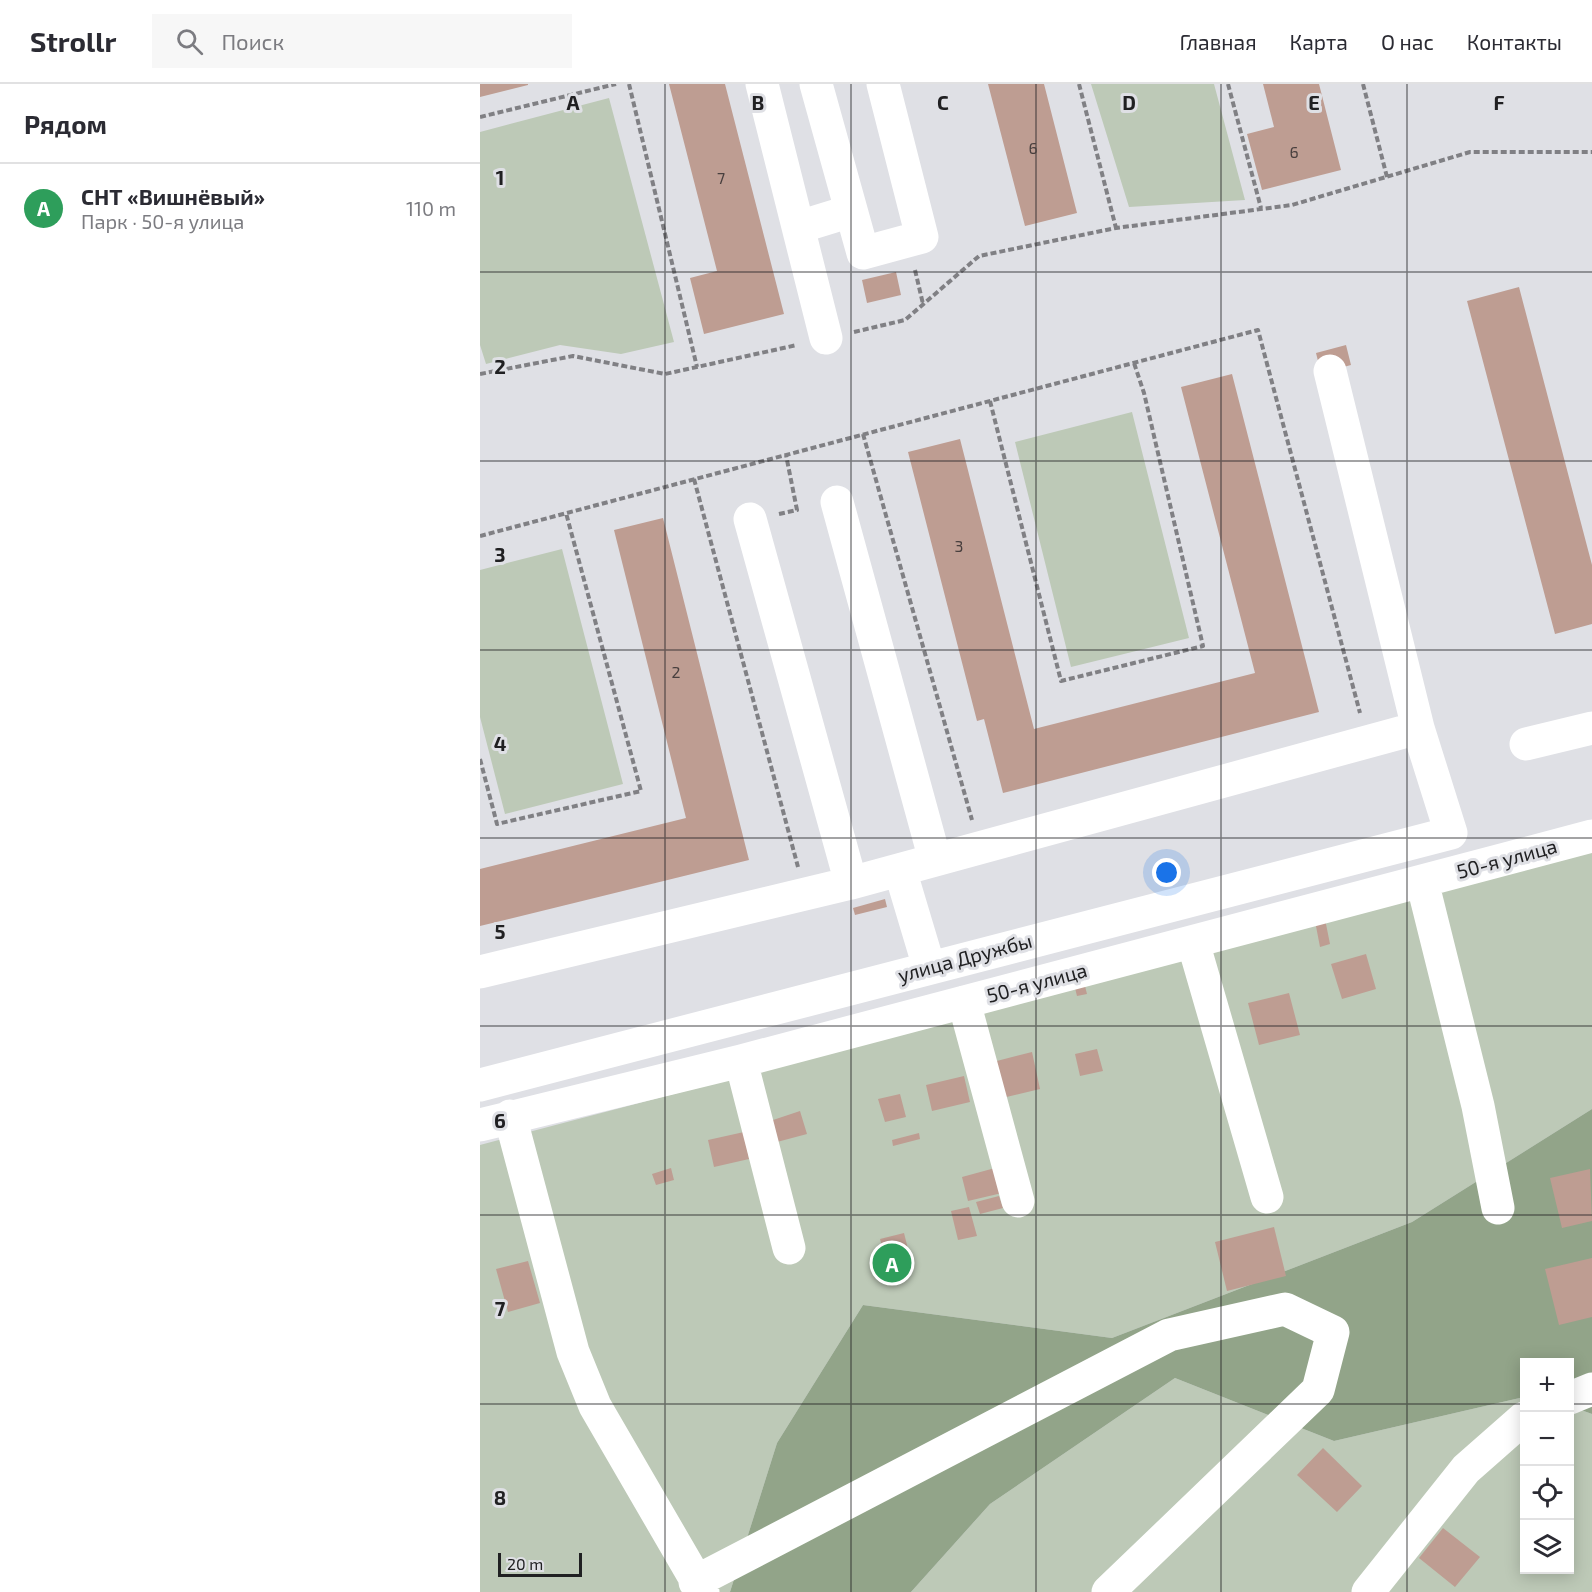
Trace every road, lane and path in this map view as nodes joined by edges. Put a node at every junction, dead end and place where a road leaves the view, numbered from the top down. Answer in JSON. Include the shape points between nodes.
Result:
{"nodes":[{"id":1,"x":616,"y":84,"type":"edge"},
{"id":2,"x":628,"y":84,"type":"edge"},
{"id":3,"x":762,"y":84,"type":"edge"},
{"id":4,"x":816,"y":84,"type":"edge"},
{"id":5,"x":883,"y":84,"type":"edge"},
{"id":6,"x":1078,"y":84,"type":"edge"},
{"id":7,"x":1228,"y":84,"type":"edge"},
{"id":8,"x":1363,"y":84,"type":"edge"},
{"id":9,"x":480,"y":117,"type":"edge"},
{"id":10,"x":1592,"y":152,"type":"edge"},
{"id":11,"x":1388,"y":177,"type":"junction"},
{"id":12,"x":1261,"y":208,"type":"junction"},
{"id":13,"x":851,"y":211,"type":"junction"},
{"id":14,"x":799,"y":227,"type":"junction"},
{"id":15,"x":1116,"y":228,"type":"junction"},
{"id":16,"x":826,"y":338,"type":"junction"},
{"id":17,"x":1134,"y":363,"type":"junction"},
{"id":18,"x":696,"y":367,"type":"junction"},
{"id":19,"x":1330,"y":371,"type":"dead end"},
{"id":20,"x":480,"y":374,"type":"edge"},
{"id":21,"x":990,"y":401,"type":"junction"},
{"id":22,"x":863,"y":434,"type":"junction"},
{"id":23,"x":786,"y":455,"type":"junction"},
{"id":24,"x":694,"y":479,"type":"junction"},
{"id":25,"x":837,"y":502,"type":"dead end"},
{"id":26,"x":566,"y":513,"type":"junction"},
{"id":27,"x":750,"y":519,"type":"joint"},
{"id":28,"x":480,"y":536,"type":"edge"},
{"id":29,"x":1592,"y":728,"type":"edge"},
{"id":30,"x":1418,"y":729,"type":"junction"},
{"id":31,"x":1368,"y":743,"type":"junction"},
{"id":32,"x":1526,"y":744,"type":"dead end"},
{"id":33,"x":480,"y":759,"type":"edge"},
{"id":34,"x":1592,"y":836,"type":"edge"},
{"id":35,"x":980,"y":848,"type":"junction"},
{"id":36,"x":935,"y":860,"type":"junction"},
{"id":37,"x":900,"y":870,"type":"junction"},
{"id":38,"x":1422,"y":881,"type":"junction"},
{"id":39,"x":851,"y":883,"type":"junction"},
{"id":40,"x":805,"y":894,"type":"junction"},
{"id":41,"x":1193,"y":942,"type":"junction"},
{"id":42,"x":929,"y":967,"type":"junction"},
{"id":43,"x":480,"y":972,"type":"edge"},
{"id":44,"x":964,"y":1002,"type":"junction"},
{"id":45,"x":741,"y":1061,"type":"junction"},
{"id":46,"x":480,"y":1085,"type":"edge"},
{"id":47,"x":495,"y":1120,"type":"edge"},
{"id":48,"x":1268,"y":1197,"type":"dead end"},
{"id":49,"x":1018,"y":1201,"type":"dead end"},
{"id":50,"x":1498,"y":1208,"type":"dead end"},
{"id":51,"x":789,"y":1248,"type":"dead end"},
{"id":52,"x":1592,"y":1389,"type":"edge"},
{"id":53,"x":1574,"y":1396,"type":"edge"},
{"id":54,"x":1520,"y":1422,"type":"edge"},
{"id":55,"x":699,"y":1587,"type":"edge"},
{"id":56,"x":1108,"y":1592,"type":"edge"},
{"id":57,"x":1368,"y":1592,"type":"edge"}],
"edges":[{"from":1,"to":9,"type":"path"},
{"from":2,"to":18,"type":"path"},
{"from":3,"to":14,"type":"street"},
{"from":4,"to":13,"type":"street"},
{"from":5,"to":13,"type":"street","via":[[922,237],[863,253]]},
{"from":6,"to":15,"type":"path"},
{"from":7,"to":12,"type":"path"},
{"from":8,"to":11,"type":"path"},
{"from":10,"to":11,"type":"path","via":[[1470,152]]},
{"from":11,"to":12,"type":"path","via":[[1292,205]]},
{"from":12,"to":15,"type":"path"},
{"from":13,"to":14,"type":"street"},
{"from":14,"to":16,"type":"street"},
{"from":15,"to":16,"type":"path","via":[[979,256],[905,320]]},
{"from":16,"to":18,"type":"path"},
{"from":17,"to":21,"type":"path"},
{"from":17,"to":21,"type":"path","via":[[1203,646],[1061,681]]},
{"from":17,"to":31,"type":"path","via":[[1258,330]]},
{"from":18,"to":20,"type":"path","via":[[665,374],[573,356]]},
{"from":19,"to":30,"type":"street"},
{"from":21,"to":22,"type":"path"},
{"from":22,"to":23,"type":"path"},
{"from":22,"to":35,"type":"path"},
{"from":23,"to":24,"type":"path"},
{"from":23,"to":27,"type":"path","via":[[797,510]]},
{"from":24,"to":26,"type":"path"},
{"from":24,"to":40,"type":"path"},
{"from":25,"to":36,"type":"street"},
{"from":26,"to":28,"type":"path"},
{"from":26,"to":33,"type":"path","via":[[641,791],[497,824]]},
{"from":27,"to":39,"type":"street"},
{"from":29,"to":32,"type":"street"},
{"from":30,"to":31,"type":"street"},
{"from":30,"to":42,"type":"street","name":"улица Дружбы","via":[[1450,832]]},
{"from":31,"to":35,"type":"street"},
{"from":34,"to":38,"type":"street","name":"50-я улица"},
{"from":35,"to":36,"type":"street"},
{"from":36,"to":37,"type":"street"},
{"from":37,"to":39,"type":"street"},
{"from":37,"to":42,"type":"street"},
{"from":38,"to":41,"type":"street","name":"50-я улица"},
{"from":38,"to":50,"type":"street","via":[[1478,1106]]},
{"from":39,"to":40,"type":"street"},
{"from":40,"to":43,"type":"street"},
{"from":41,"to":44,"type":"street","name":"50-я улица"},
{"from":41,"to":48,"type":"street"},
{"from":42,"to":46,"type":"street","name":"улица Дружбы"},
{"from":44,"to":45,"type":"street","name":"50-я улица"},
{"from":44,"to":49,"type":"street"},
{"from":45,"to":47,"type":"street","name":"50-я улица"},
{"from":45,"to":51,"type":"street"},
{"from":47,"to":55,"type":"street","via":[[590,1395]]},
{"from":52,"to":53,"type":"street"},
{"from":54,"to":57,"type":"street","via":[[1466,1469]]},
{"from":55,"to":56,"type":"street","via":[[1168,1335],[1285,1309],[1332,1332],[1318,1390]]}]}
